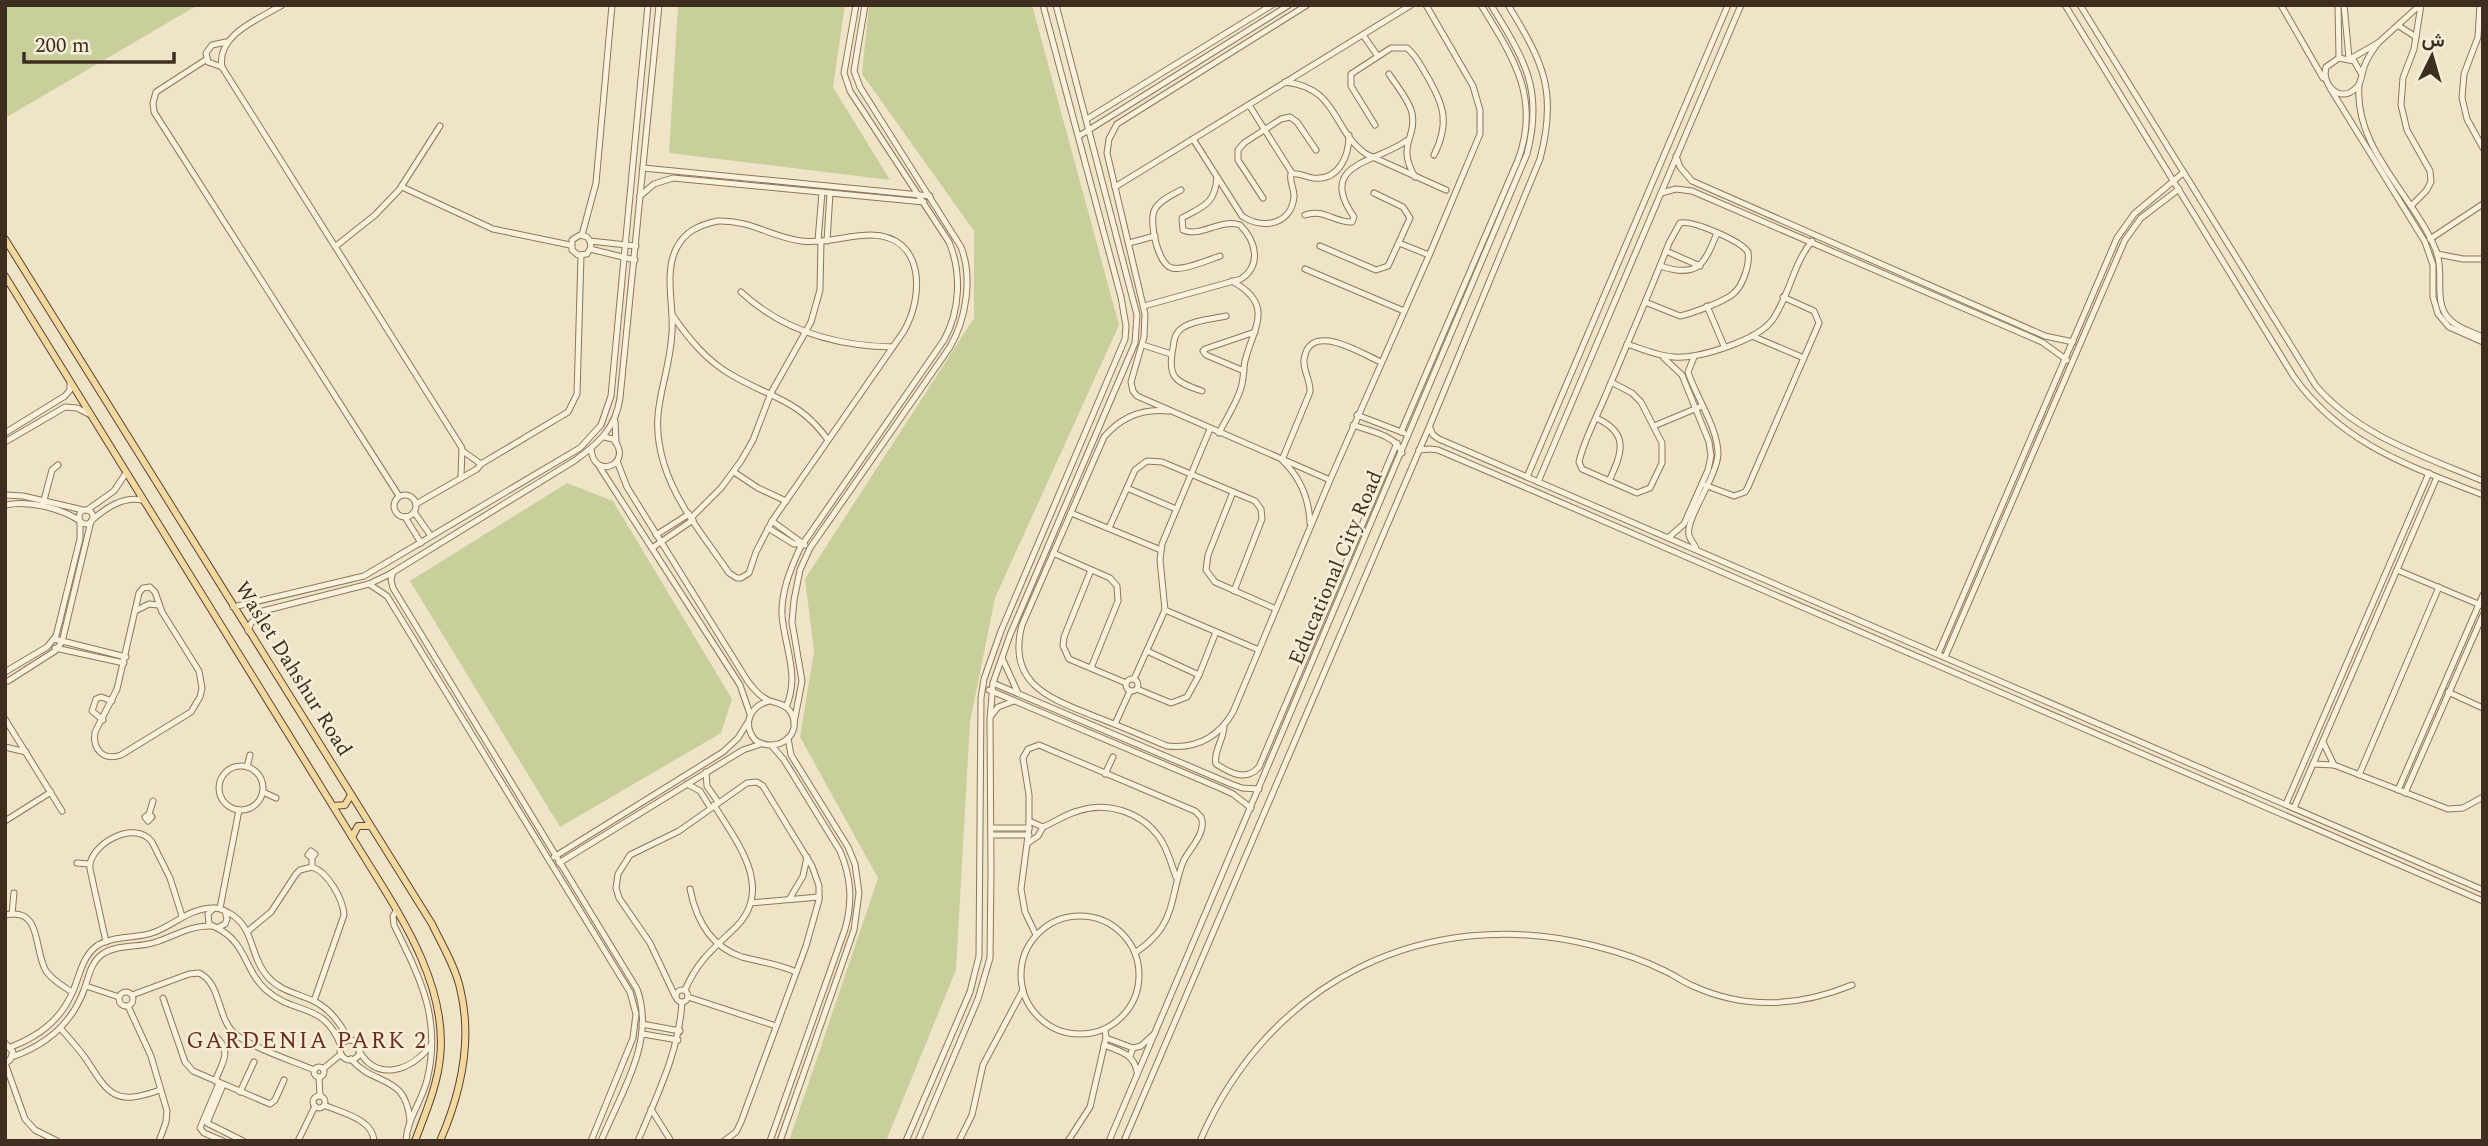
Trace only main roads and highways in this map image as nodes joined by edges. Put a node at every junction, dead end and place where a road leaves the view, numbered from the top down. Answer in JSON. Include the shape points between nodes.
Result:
{"nodes":[{"id":1,"x":5,"y":239,"type":"edge"},
{"id":2,"x":5,"y":276,"type":"edge"},
{"id":3,"x":351,"y":795,"type":"junction"},
{"id":4,"x":333,"y":806,"type":"junction"},
{"id":5,"x":370,"y":826,"type":"junction"},
{"id":6,"x":352,"y":837,"type":"junction"},
{"id":7,"x":415,"y":1141,"type":"edge"},
{"id":8,"x":440,"y":1141,"type":"edge"}],
"edges":[{"from":1,"to":3,"type":"main road","name":"Waslet Dahshur Road"},
{"from":2,"to":4,"type":"main road","name":"Waslet Dahshur Road"},
{"from":3,"to":4,"type":"main road","via":[[345,805]]},
{"from":3,"to":5,"type":"main road","name":"Waslet Dahshur Road"},
{"from":4,"to":6,"type":"main road","name":"Waslet Dahshur Road"},
{"from":5,"to":6,"type":"main road","via":[[358,826]]},
{"from":5,"to":8,"type":"main road","name":"Waslet Dahshur Road","via":[[432,924],[460,987],[464,1061],[457,1100]]},
{"from":6,"to":7,"type":"main road","name":"Waslet Dahshur Road","via":[[396,911],[437,1000],[440,1058]]}]}
